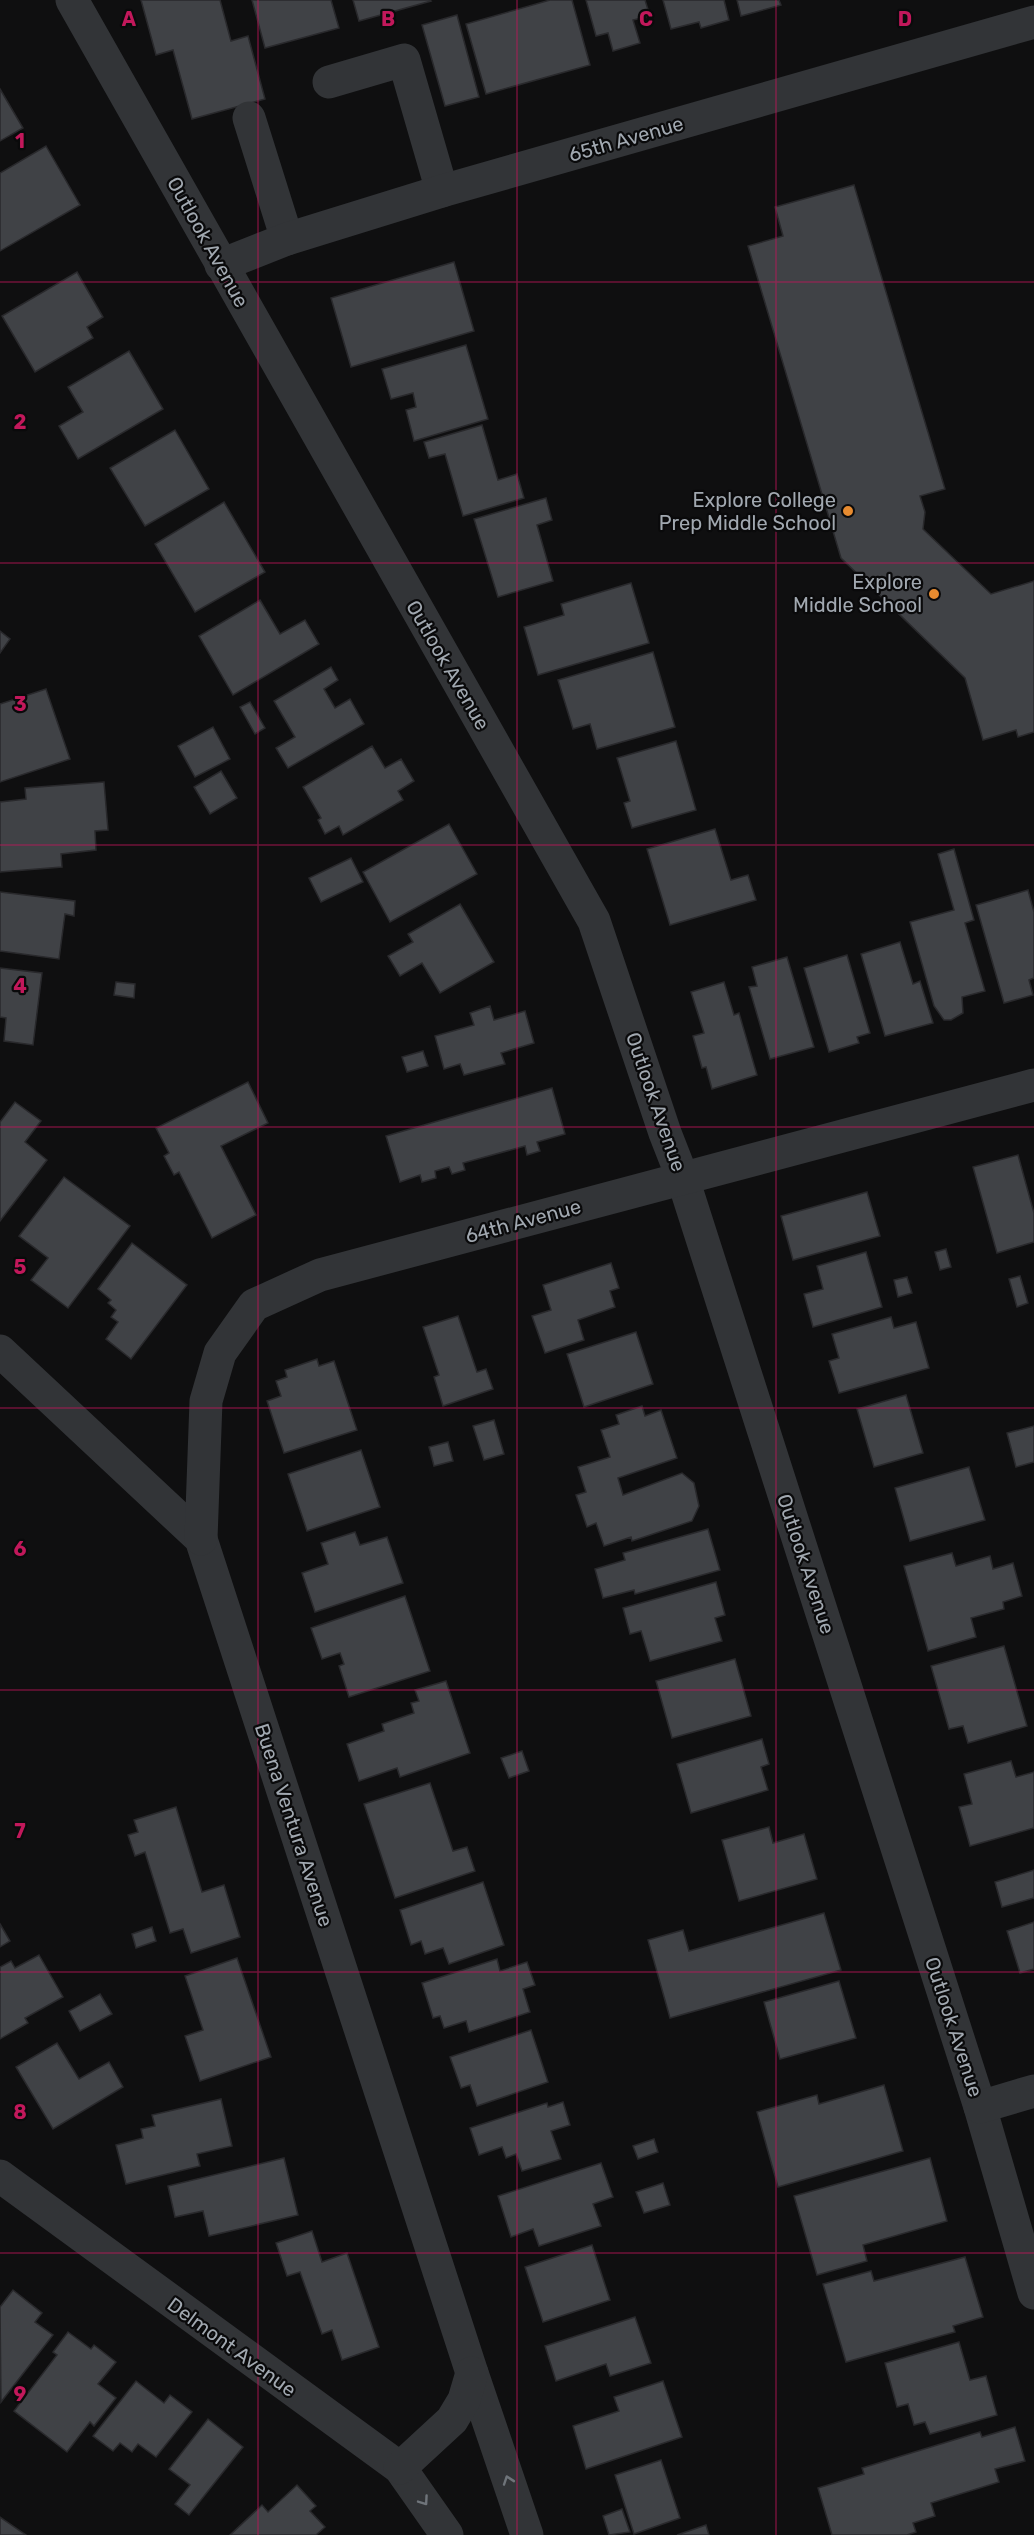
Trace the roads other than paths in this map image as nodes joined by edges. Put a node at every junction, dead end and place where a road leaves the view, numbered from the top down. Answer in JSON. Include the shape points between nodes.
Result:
{"nodes":[{"id":1,"x":72,"y":0,"type":"edge"},
{"id":2,"x":1034,"y":22,"type":"edge"},
{"id":3,"x":329,"y":82,"type":"dead end"},
{"id":4,"x":249,"y":118,"type":"dead end"},
{"id":5,"x":442,"y":191,"type":"junction"},
{"id":6,"x":287,"y":239,"type":"junction"},
{"id":7,"x":221,"y":265,"type":"junction"},
{"id":8,"x":1034,"y":1085,"type":"edge"},
{"id":9,"x":683,"y":1179,"type":"junction"},
{"id":10,"x":0,"y":1350,"type":"edge"},
{"id":11,"x":201,"y":1539,"type":"junction"},
{"id":12,"x":1034,"y":2091,"type":"edge"},
{"id":13,"x":980,"y":2107,"type":"junction"},
{"id":14,"x":0,"y":2176,"type":"edge"},
{"id":15,"x":1034,"y":2293,"type":"edge"},
{"id":16,"x":472,"y":2373,"type":"junction"},
{"id":17,"x":400,"y":2468,"type":"junction"},
{"id":18,"x":447,"y":2535,"type":"edge"},
{"id":19,"x":527,"y":2535,"type":"edge"}],
"edges":[{"from":1,"to":7,"type":"street","name":"Outlook Avenue"},
{"from":2,"to":5,"type":"street","name":"65th Avenue"},
{"from":3,"to":5,"type":"street","via":[[404,60]]},
{"from":4,"to":6,"type":"street"},
{"from":5,"to":6,"type":"street","name":"65th Avenue"},
{"from":6,"to":7,"type":"street","name":"65th Avenue"},
{"from":7,"to":9,"type":"street","name":"Outlook Avenue","via":[[594,921]]},
{"from":8,"to":9,"type":"street","name":"64th Avenue"},
{"from":9,"to":11,"type":"street","name":"64th Avenue","via":[[320,1275],[254,1305],[220,1353],[206,1401]]},
{"from":9,"to":13,"type":"street","name":"Outlook Avenue"},
{"from":10,"to":11,"type":"street","name":"Buena Ventura Avenue"},
{"from":11,"to":16,"type":"street","name":"Buena Ventura Avenue"},
{"from":12,"to":13,"type":"street"},
{"from":13,"to":15,"type":"street","name":"Outlook Avenue"},
{"from":14,"to":17,"type":"street","name":"Delmont Avenue"},
{"from":16,"to":17,"type":"street","via":[[464,2400],[452,2420]]},
{"from":19,"to":16,"type":"street","name":"Buena Ventura Avenue","one_way":true},
{"from":17,"to":18,"type":"street","name":"Delmont Avenue","one_way":true}]}
